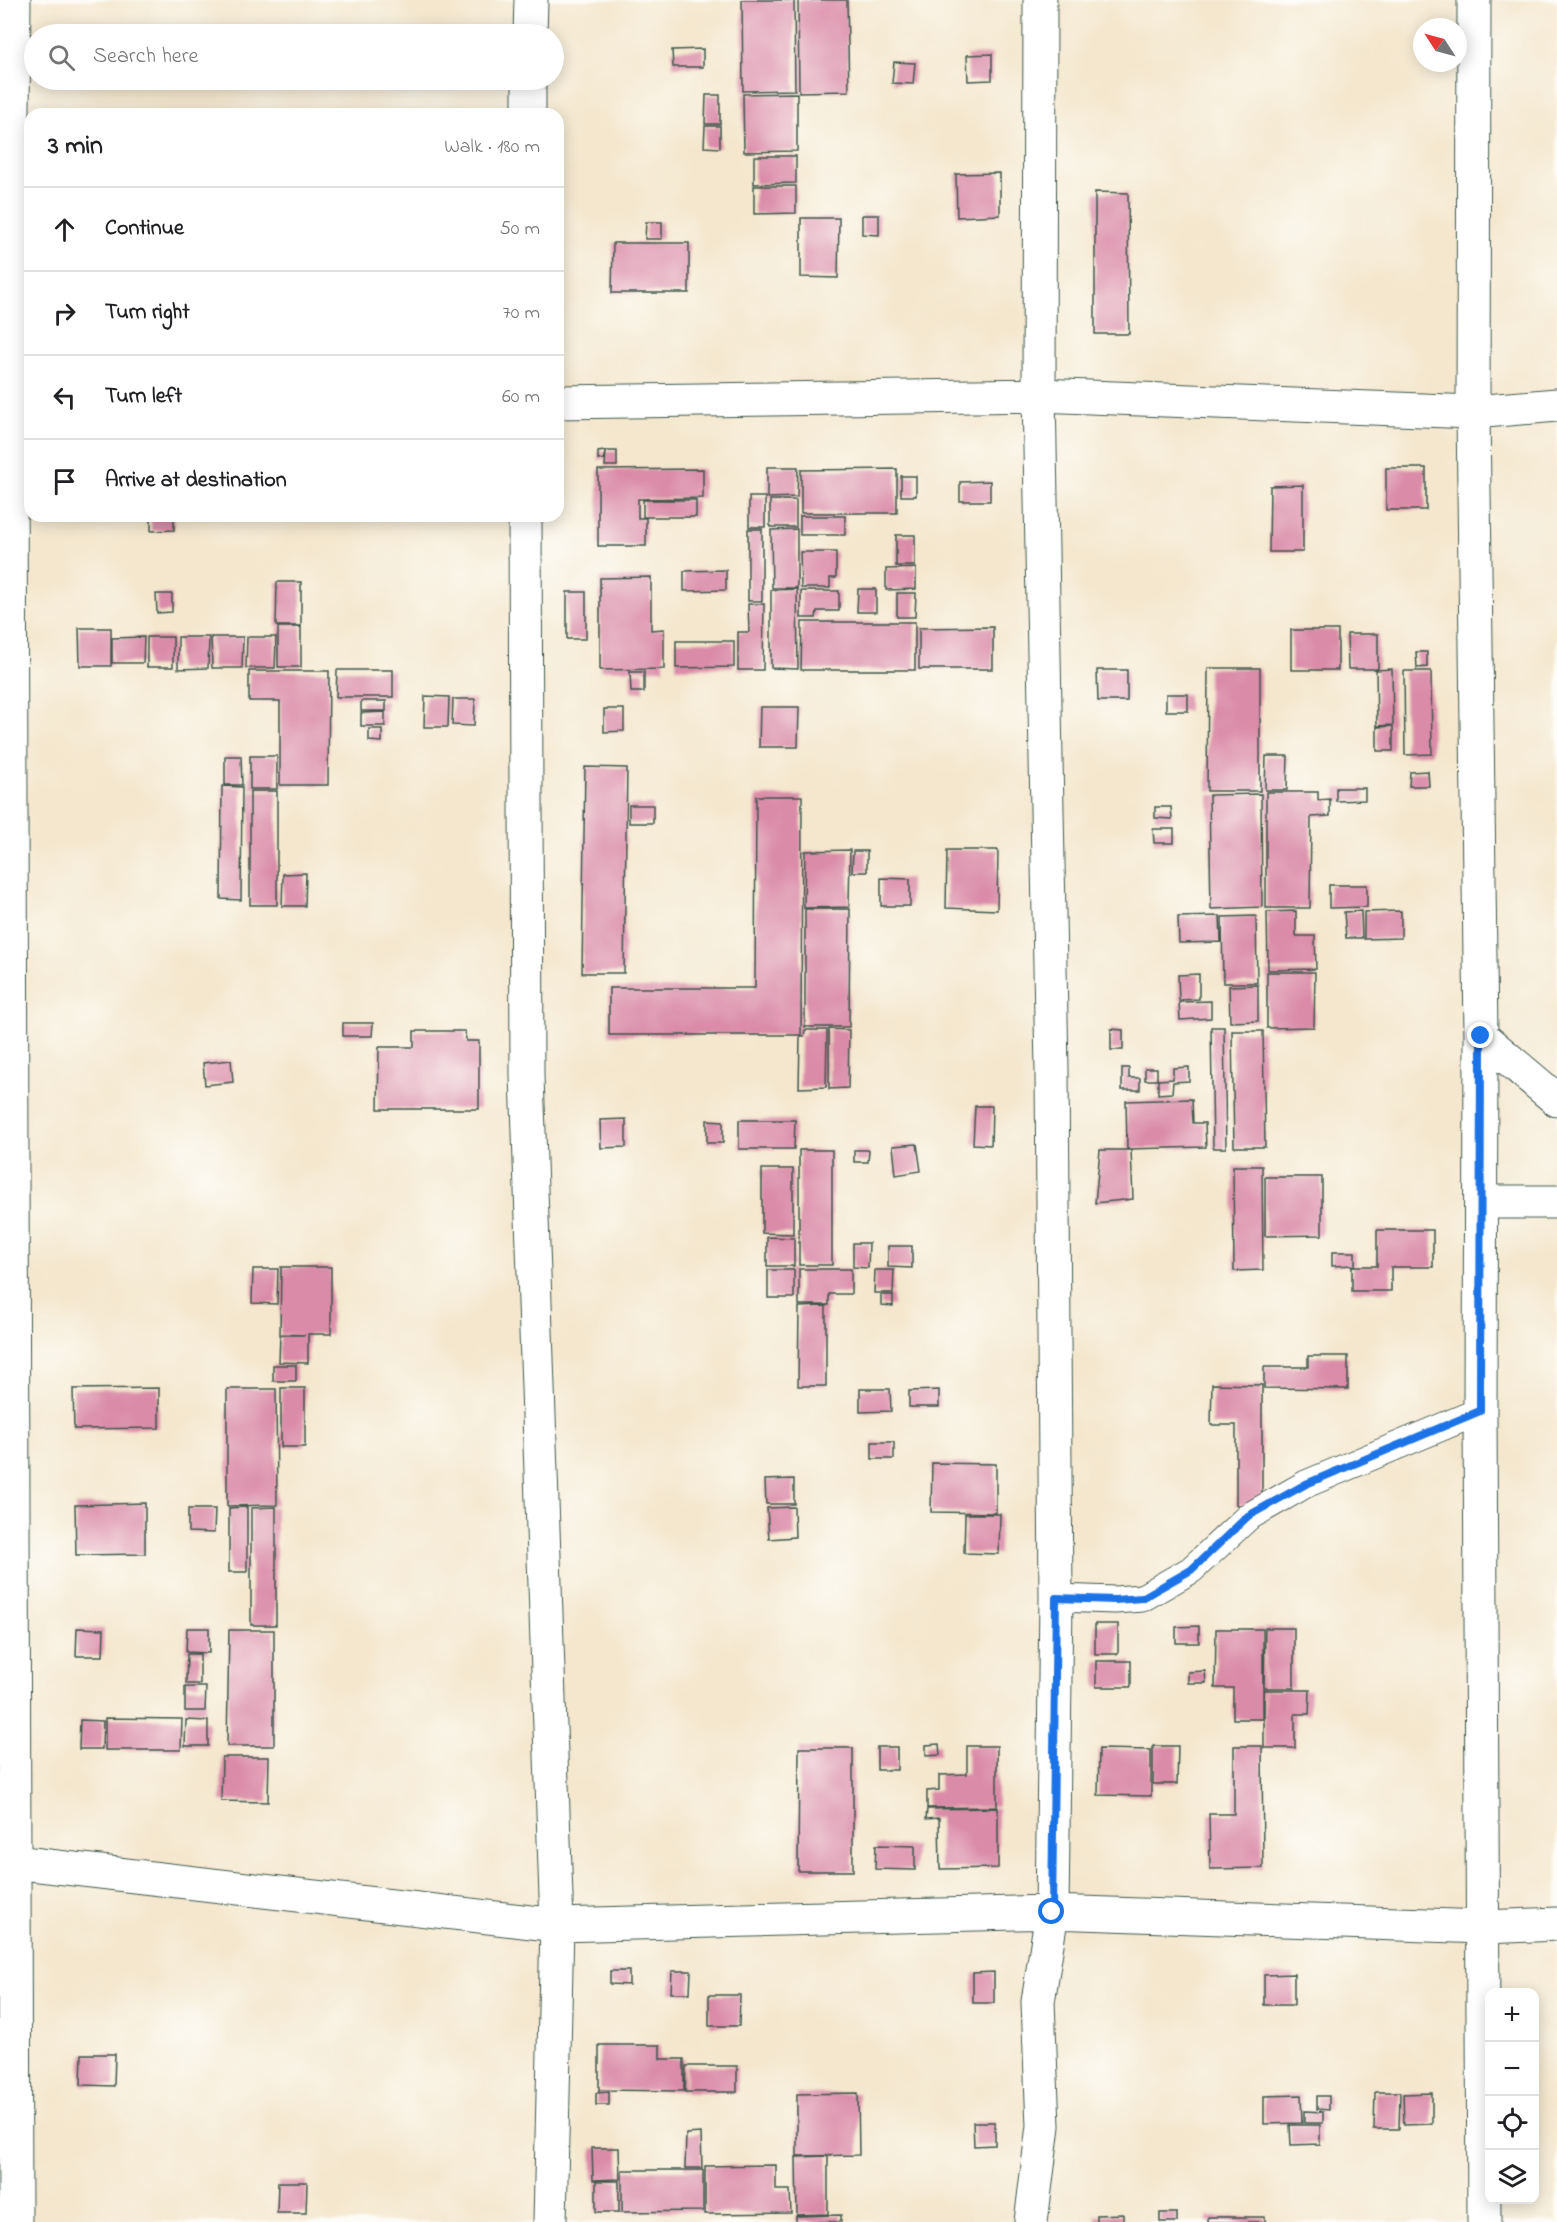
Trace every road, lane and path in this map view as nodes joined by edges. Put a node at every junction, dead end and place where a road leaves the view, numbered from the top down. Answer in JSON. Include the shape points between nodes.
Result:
{"nodes":[{"id":1,"x":14,"y":0,"type":"edge"},
{"id":2,"x":531,"y":0,"type":"edge"},
{"id":3,"x":1040,"y":0,"type":"edge"},
{"id":4,"x":1474,"y":0,"type":"edge"},
{"id":5,"x":530,"y":24,"type":"edge"},
{"id":6,"x":529,"y":90,"type":"edge"},
{"id":7,"x":529,"y":108,"type":"edge"},
{"id":8,"x":1039,"y":395,"type":"junction"},
{"id":9,"x":564,"y":402,"type":"edge"},
{"id":10,"x":1557,"y":405,"type":"edge"},
{"id":11,"x":1473,"y":412,"type":"junction"},
{"id":12,"x":14,"y":451,"type":"edge"},
{"id":13,"x":525,"y":522,"type":"edge"},
{"id":14,"x":1481,"y":1036,"type":"junction"},
{"id":15,"x":1557,"y":1100,"type":"edge"},
{"id":16,"x":1481,"y":1202,"type":"junction"},
{"id":17,"x":1557,"y":1202,"type":"edge"},
{"id":18,"x":1480,"y":1411,"type":"junction"},
{"id":19,"x":1056,"y":1598,"type":"junction"},
{"id":20,"x":7,"y":1862,"type":"edge"},
{"id":21,"x":1052,"y":1912,"type":"junction"},
{"id":22,"x":1557,"y":1924,"type":"edge"},
{"id":23,"x":557,"y":1925,"type":"junction"},
{"id":24,"x":1484,"y":1926,"type":"junction"},
{"id":25,"x":15,"y":2222,"type":"edge"},
{"id":26,"x":550,"y":2222,"type":"edge"},
{"id":27,"x":1031,"y":2222,"type":"edge"},
{"id":28,"x":1484,"y":2222,"type":"edge"}],
"edges":[{"from":1,"to":12,"type":"street"},
{"from":2,"to":5,"type":"street"},
{"from":3,"to":8,"type":"street"},
{"from":4,"to":11,"type":"street"},
{"from":6,"to":7,"type":"street"},
{"from":8,"to":9,"type":"street"},
{"from":8,"to":11,"type":"street"},
{"from":8,"to":19,"type":"street","via":[[1052,1070]]},
{"from":10,"to":11,"type":"street"},
{"from":11,"to":14,"type":"street"},
{"from":12,"to":20,"type":"street"},
{"from":13,"to":23,"type":"street","via":[[527,1076]]},
{"from":14,"to":15,"type":"street"},
{"from":14,"to":16,"type":"street"},
{"from":16,"to":17,"type":"street"},
{"from":16,"to":18,"type":"street"},
{"from":18,"to":19,"type":"lane","via":[[1306,1484],[1248,1516],[1191,1570],[1142,1598]]},
{"from":18,"to":24,"type":"street"},
{"from":19,"to":21,"type":"street"},
{"from":20,"to":23,"type":"street"},
{"from":20,"to":25,"type":"street"},
{"from":21,"to":23,"type":"street"},
{"from":21,"to":24,"type":"street"},
{"from":21,"to":27,"type":"street","via":[[1038,2002],[1043,2126]]},
{"from":22,"to":24,"type":"street"},
{"from":23,"to":26,"type":"street"},
{"from":24,"to":28,"type":"street"}]}
